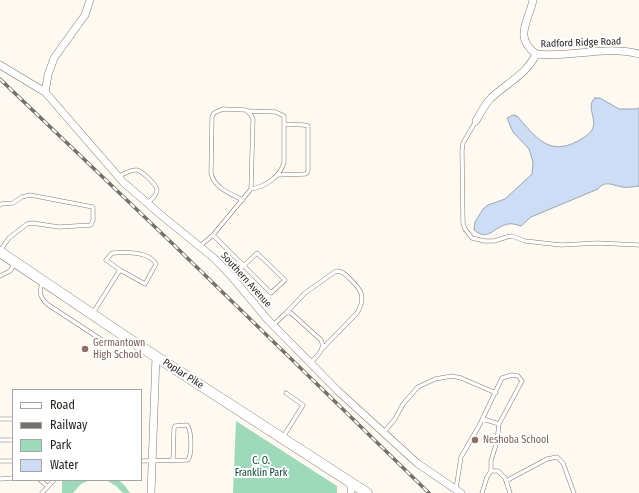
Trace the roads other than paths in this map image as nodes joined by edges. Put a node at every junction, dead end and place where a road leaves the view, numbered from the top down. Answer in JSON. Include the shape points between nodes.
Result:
{"nodes":[{"id":1,"x":90,"y":0,"type":"edge"},
{"id":2,"x":533,"y":0,"type":"edge"},
{"id":3,"x":536,"y":54,"type":"junction"},
{"id":4,"x":639,"y":54,"type":"edge"},
{"id":5,"x":0,"y":65,"type":"edge"},
{"id":6,"x":46,"y":92,"type":"junction"},
{"id":7,"x":248,"y":111,"type":"junction"},
{"id":8,"x":476,"y":122,"type":"joint"},
{"id":9,"x":284,"y":124,"type":"junction"},
{"id":10,"x":277,"y":175,"type":"junction"},
{"id":11,"x":119,"y":176,"type":"junction"},
{"id":12,"x":251,"y":189,"type":"junction"},
{"id":13,"x":243,"y":200,"type":"junction"},
{"id":14,"x":148,"y":204,"type":"junction"},
{"id":15,"x":0,"y":205,"type":"edge"},
{"id":16,"x":214,"y":235,"type":"junction"},
{"id":17,"x":639,"y":245,"type":"edge"},
{"id":18,"x":200,"y":247,"type":"junction"},
{"id":19,"x":0,"y":251,"type":"edge"},
{"id":20,"x":16,"y":263,"type":"junction"},
{"id":21,"x":243,"y":266,"type":"junction"},
{"id":22,"x":120,"y":270,"type":"junction"},
{"id":23,"x":0,"y":276,"type":"edge"},
{"id":24,"x":232,"y":277,"type":"junction"},
{"id":25,"x":43,"y":281,"type":"junction"},
{"id":26,"x":286,"y":313,"type":"junction"},
{"id":27,"x":92,"y":314,"type":"junction"},
{"id":28,"x":273,"y":325,"type":"junction"},
{"id":29,"x":132,"y":340,"type":"junction"},
{"id":30,"x":322,"y":349,"type":"junction"},
{"id":31,"x":156,"y":356,"type":"junction"},
{"id":32,"x":311,"y":363,"type":"junction"},
{"id":33,"x":496,"y":392,"type":"junction"},
{"id":34,"x":286,"y":393,"type":"dead end"},
{"id":35,"x":0,"y":419,"type":"edge"},
{"id":36,"x":12,"y":419,"type":"edge"},
{"id":37,"x":483,"y":419,"type":"junction"},
{"id":38,"x":499,"y":424,"type":"junction"},
{"id":39,"x":384,"y":432,"type":"junction"},
{"id":40,"x":282,"y":439,"type":"junction"},
{"id":41,"x":0,"y":440,"type":"edge"},
{"id":42,"x":12,"y":440,"type":"edge"},
{"id":43,"x":0,"y":461,"type":"edge"},
{"id":44,"x":12,"y":461,"type":"edge"},
{"id":45,"x":142,"y":461,"type":"edge"},
{"id":46,"x":151,"y":461,"type":"junction"},
{"id":47,"x":174,"y":461,"type":"junction"},
{"id":48,"x":491,"y":471,"type":"junction"},
{"id":49,"x":0,"y":478,"type":"edge"},
{"id":50,"x":12,"y":478,"type":"edge"},
{"id":51,"x":41,"y":481,"type":"edge"},
{"id":52,"x":53,"y":481,"type":"edge"},
{"id":53,"x":506,"y":481,"type":"junction"},
{"id":54,"x":47,"y":486,"type":"junction"},
{"id":55,"x":351,"y":488,"type":"edge"},
{"id":56,"x":459,"y":491,"type":"edge"},
{"id":57,"x":42,"y":493,"type":"edge"},
{"id":58,"x":151,"y":493,"type":"edge"},
{"id":59,"x":367,"y":493,"type":"edge"},
{"id":60,"x":482,"y":493,"type":"edge"},
{"id":61,"x":510,"y":493,"type":"edge"},
{"id":62,"x":574,"y":493,"type":"edge"}],
"edges":[{"from":1,"to":6,"type":"street","via":[[85,15],[54,58]]},
{"from":2,"to":3,"type":"street","name":"Radford Ridge Road","via":[[523,31],[527,45]]},
{"from":3,"to":4,"type":"street","name":"Radford Ridge Road","via":[[605,51]]},
{"from":3,"to":8,"type":"street","via":[[524,72],[490,99]]},
{"from":5,"to":6,"type":"street","name":"Southern Avenue"},
{"from":6,"to":11,"type":"street","name":"Southern Avenue"},
{"from":7,"to":9,"type":"lane","via":[[276,112],[284,116]]},
{"from":7,"to":12,"type":"lane","via":[[253,120]]},
{"from":7,"to":13,"type":"lane","via":[[223,109],[214,113],[212,118],[212,178],[221,188]]},
{"from":8,"to":17,"type":"lane","via":[[463,143],[462,151],[463,223],[464,229],[472,238],[489,241],[512,236],[525,241],[560,245]]},
{"from":9,"to":10,"type":"lane","via":[[284,162]]},
{"from":9,"to":10,"type":"lane","via":[[308,126],[308,170],[305,174]]},
{"from":10,"to":12,"type":"lane","via":[[261,187]]},
{"from":11,"to":14,"type":"street","name":"Southern Avenue"},
{"from":11,"to":14,"type":"lane","via":[[131,170],[140,171],[146,176],[157,189]]},
{"from":12,"to":13,"type":"lane"},
{"from":13,"to":16,"type":"lane"},
{"from":14,"to":18,"type":"street","name":"Southern Avenue"},
{"from":15,"to":19,"type":"lane","via":[[13,203],[30,195],[93,207],[93,220],[91,225],[60,227],[27,224],[9,238]]},
{"from":16,"to":18,"type":"lane"},
{"from":16,"to":21,"type":"lane"},
{"from":18,"to":24,"type":"street","name":"Southern Avenue"},
{"from":19,"to":20,"type":"main road","name":"Poplar Pike"},
{"from":20,"to":23,"type":"lane","via":[[10,271]]},
{"from":20,"to":25,"type":"main road","name":"Poplar Pike"},
{"from":21,"to":21,"type":"lane","via":[[257,252],[285,280],[271,293]]},
{"from":21,"to":24,"type":"lane"},
{"from":22,"to":22,"type":"lane","via":[[106,260],[112,253],[123,252],[150,257],[156,264],[145,284]]},
{"from":22,"to":27,"type":"lane"},
{"from":24,"to":28,"type":"street","name":"Southern Avenue"},
{"from":25,"to":27,"type":"main road","name":"Poplar Pike"},
{"from":25,"to":29,"type":"lane","via":[[40,293],[47,304],[108,344],[122,345]]},
{"from":26,"to":28,"type":"lane"},
{"from":26,"to":30,"type":"lane","via":[[291,312],[321,340]]},
{"from":26,"to":30,"type":"lane","via":[[301,297],[336,271],[344,273],[358,286],[362,295],[361,306]]},
{"from":27,"to":29,"type":"main road","name":"Poplar Pike"},
{"from":28,"to":32,"type":"street","name":"Southern Avenue"},
{"from":29,"to":31,"type":"main road","name":"Poplar Pike"},
{"from":30,"to":32,"type":"lane"},
{"from":31,"to":40,"type":"main road","name":"Poplar Pike"},
{"from":31,"to":46,"type":"street"},
{"from":32,"to":39,"type":"street","name":"Southern Avenue"},
{"from":33,"to":37,"type":"lane"},
{"from":33,"to":38,"type":"lane","via":[[502,378],[512,375],[518,376],[522,381]]},
{"from":33,"to":39,"type":"lane","via":[[457,377],[435,379],[418,387]]},
{"from":34,"to":40,"type":"lane","via":[[304,405]]},
{"from":35,"to":36,"type":"lane"},
{"from":37,"to":38,"type":"lane"},
{"from":37,"to":56,"type":"lane","via":[[462,457]]},
{"from":38,"to":48,"type":"lane"},
{"from":39,"to":56,"type":"street","name":"Southern Avenue","via":[[417,463]]},
{"from":40,"to":55,"type":"main road","name":"Poplar Pike"},
{"from":41,"to":42,"type":"lane"},
{"from":43,"to":44,"type":"lane"},
{"from":45,"to":46,"type":"lane"},
{"from":46,"to":47,"type":"lane"},
{"from":46,"to":58,"type":"street"},
{"from":47,"to":47,"type":"lane","via":[[188,460],[190,457],[190,431],[187,425],[178,425],[174,428]]},
{"from":48,"to":53,"type":"lane","via":[[498,471]]},
{"from":48,"to":60,"type":"lane"},
{"from":49,"to":50,"type":"lane"},
{"from":51,"to":54,"type":"lane"},
{"from":52,"to":54,"type":"lane"},
{"from":53,"to":61,"type":"lane"},
{"from":53,"to":62,"type":"lane","via":[[547,459],[557,457],[563,463]]},
{"from":54,"to":57,"type":"lane"},
{"from":55,"to":59,"type":"main road","name":"Poplar Pike"}]}
